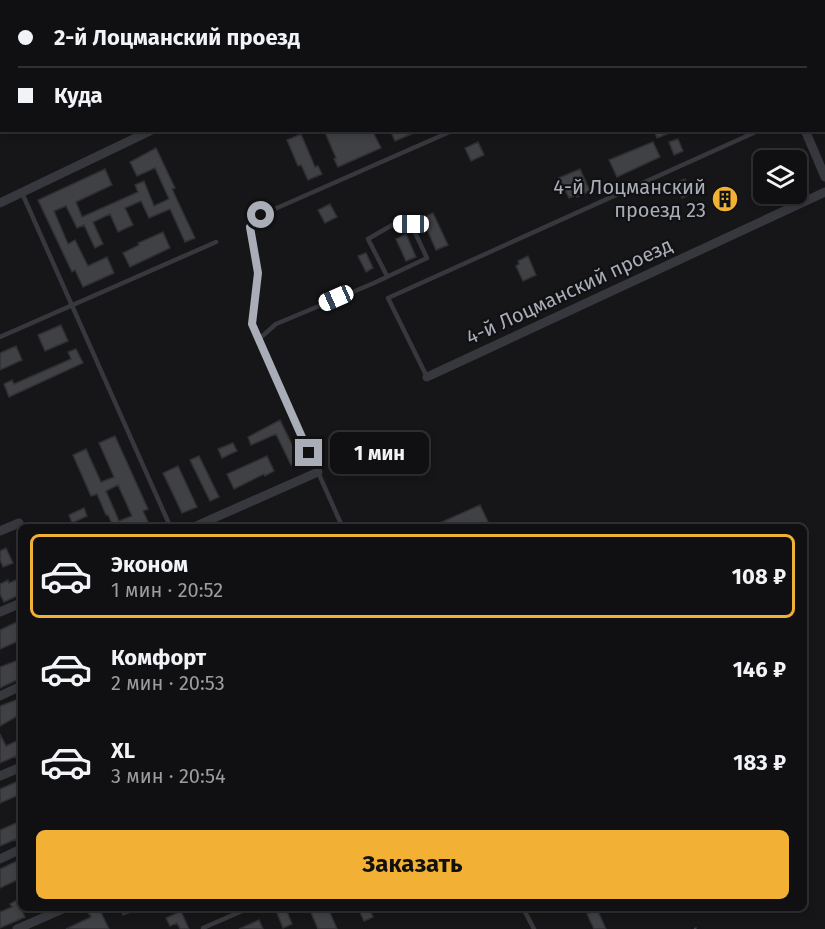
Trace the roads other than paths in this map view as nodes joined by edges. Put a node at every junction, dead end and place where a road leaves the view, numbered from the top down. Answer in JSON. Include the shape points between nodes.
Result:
{"nodes":[{"id":1,"x":148,"y":132,"type":"edge"},
{"id":2,"x":450,"y":132,"type":"edge"},
{"id":3,"x":756,"y":132,"type":"edge"},
{"id":4,"x":806,"y":132,"type":"edge"},
{"id":5,"x":825,"y":177,"type":"edge"},
{"id":6,"x":825,"y":192,"type":"edge"},
{"id":7,"x":22,"y":193,"type":"junction"},
{"id":8,"x":0,"y":203,"type":"edge"},
{"id":9,"x":216,"y":242,"type":"dead end"},
{"id":10,"x":387,"y":276,"type":"junction"},
{"id":11,"x":72,"y":306,"type":"junction"},
{"id":12,"x":0,"y":337,"type":"edge"},
{"id":13,"x":259,"y":339,"type":"junction"},
{"id":14,"x":427,"y":377,"type":"joint"},
{"id":15,"x":318,"y":472,"type":"junction"},
{"id":16,"x":18,"y":523,"type":"dead end"},
{"id":17,"x":169,"y":524,"type":"edge"},
{"id":18,"x":201,"y":524,"type":"edge"},
{"id":19,"x":341,"y":524,"type":"edge"},
{"id":20,"x":0,"y":531,"type":"edge"},
{"id":21,"x":18,"y":604,"type":"edge"},
{"id":22,"x":0,"y":612,"type":"edge"},
{"id":23,"x":18,"y":687,"type":"edge"},
{"id":24,"x":0,"y":696,"type":"edge"},
{"id":25,"x":18,"y":768,"type":"edge"},
{"id":26,"x":0,"y":777,"type":"edge"},
{"id":27,"x":18,"y":850,"type":"edge"},
{"id":28,"x":0,"y":859,"type":"edge"},
{"id":29,"x":58,"y":911,"type":"edge"},
{"id":30,"x":242,"y":911,"type":"edge"},
{"id":31,"x":525,"y":911,"type":"edge"},
{"id":32,"x":203,"y":928,"type":"edge"},
{"id":33,"x":17,"y":929,"type":"edge"},
{"id":34,"x":534,"y":929,"type":"edge"}],
"edges":[{"from":1,"to":7,"type":"street"},
{"from":2,"to":13,"type":"lane","via":[[254,220],[250,235],[258,273],[252,324]]},
{"from":3,"to":14,"type":"lane","via":[[388,298]]},
{"from":4,"to":5,"type":"street"},
{"from":6,"to":14,"type":"street","name":"4-й Лоцманский проезд"},
{"from":7,"to":8,"type":"street"},
{"from":7,"to":11,"type":"lane"},
{"from":9,"to":11,"type":"lane"},
{"from":10,"to":10,"type":"lane","via":[[427,258],[411,224],[394,224],[368,239]]},
{"from":10,"to":13,"type":"lane","via":[[276,324]]},
{"from":11,"to":12,"type":"lane"},
{"from":11,"to":17,"type":"lane"},
{"from":13,"to":15,"type":"lane"},
{"from":15,"to":18,"type":"street"},
{"from":15,"to":19,"type":"lane"},
{"from":16,"to":20,"type":"street"},
{"from":21,"to":22,"type":"street"},
{"from":23,"to":24,"type":"street"},
{"from":25,"to":26,"type":"street"},
{"from":27,"to":28,"type":"street"},
{"from":29,"to":33,"type":"street"},
{"from":30,"to":32,"type":"lane"},
{"from":31,"to":34,"type":"lane"}]}
